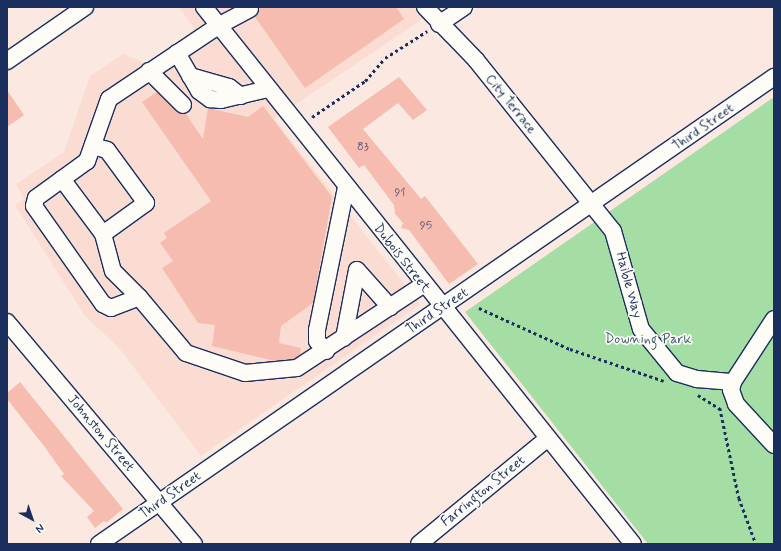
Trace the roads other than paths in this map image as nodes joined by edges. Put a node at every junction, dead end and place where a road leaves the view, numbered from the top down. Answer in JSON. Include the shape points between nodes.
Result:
{"nodes":[{"id":1,"x":85,"y":7,"type":"edge"},
{"id":2,"x":204,"y":7,"type":"edge"},
{"id":3,"x":425,"y":7,"type":"edge"},
{"id":4,"x":464,"y":7,"type":"edge"},
{"id":5,"x":250,"y":9,"type":"dead end"},
{"id":6,"x":439,"y":24,"type":"junction"},
{"id":7,"x":218,"y":26,"type":"junction"},
{"id":8,"x":177,"y":53,"type":"junction"},
{"id":9,"x":9,"y":56,"type":"edge"},
{"id":10,"x":149,"y":71,"type":"junction"},
{"id":11,"x":774,"y":77,"type":"edge"},
{"id":12,"x":268,"y":89,"type":"junction"},
{"id":13,"x":183,"y":105,"type":"dead end"},
{"id":14,"x":92,"y":146,"type":"junction"},
{"id":15,"x":62,"y":179,"type":"junction"},
{"id":16,"x":346,"y":187,"type":"junction"},
{"id":17,"x":592,"y":205,"type":"junction"},
{"id":18,"x":103,"y":234,"type":"junction"},
{"id":19,"x":422,"y":285,"type":"junction"},
{"id":20,"x":139,"y":297,"type":"junction"},
{"id":21,"x":390,"y":307,"type":"junction"},
{"id":22,"x":441,"y":308,"type":"junction"},
{"id":23,"x":774,"y":319,"type":"edge"},
{"id":24,"x":7,"y":322,"type":"edge"},
{"id":25,"x":344,"y":338,"type":"junction"},
{"id":26,"x":326,"y":351,"type":"junction"},
{"id":27,"x":733,"y":382,"type":"junction"},
{"id":28,"x":547,"y":438,"type":"junction"},
{"id":29,"x":774,"y":445,"type":"edge"},
{"id":30,"x":159,"y":502,"type":"junction"},
{"id":31,"x":99,"y":544,"type":"edge"},
{"id":32,"x":194,"y":544,"type":"edge"},
{"id":33,"x":419,"y":544,"type":"edge"},
{"id":34,"x":633,"y":544,"type":"edge"}],
"edges":[{"from":1,"to":9,"type":"street"},
{"from":2,"to":7,"type":"street","name":"Dubois Street"},
{"from":3,"to":6,"type":"street","name":"City Terrace"},
{"from":4,"to":6,"type":"street"},
{"from":5,"to":7,"type":"street"},
{"from":6,"to":17,"type":"street","name":"City Terrace","via":[[476,60]]},
{"from":7,"to":8,"type":"street"},
{"from":7,"to":12,"type":"street","name":"Dubois Street"},
{"from":8,"to":10,"type":"street"},
{"from":8,"to":12,"type":"street","via":[[190,76],[229,87],[241,96]]},
{"from":10,"to":13,"type":"street"},
{"from":10,"to":14,"type":"street","via":[[110,99]]},
{"from":11,"to":17,"type":"street","name":"Third Street"},
{"from":12,"to":16,"type":"street","name":"Dubois Street"},
{"from":14,"to":15,"type":"street","via":[[87,161]]},
{"from":14,"to":18,"type":"street","via":[[107,150],[146,203]]},
{"from":15,"to":18,"type":"street"},
{"from":15,"to":20,"type":"street","via":[[36,198],[34,206],[103,304],[111,308]]},
{"from":16,"to":19,"type":"street","name":"Dubois Street"},
{"from":16,"to":26,"type":"street","via":[[317,330],[318,341]]},
{"from":17,"to":22,"type":"street","name":"Third Street"},
{"from":17,"to":27,"type":"street","name":"Haible Way","via":[[619,244],[637,316],[652,344],[677,373]]},
{"from":18,"to":20,"type":"street","via":[[113,271]]},
{"from":19,"to":21,"type":"street"},
{"from":19,"to":22,"type":"street","name":"Dubois Street"},
{"from":20,"to":26,"type":"street","via":[[186,353],[245,373],[297,368]]},
{"from":21,"to":25,"type":"street"},
{"from":21,"to":25,"type":"street","via":[[357,270]]},
{"from":22,"to":28,"type":"street","name":"Dubois Street"},
{"from":22,"to":30,"type":"street","name":"Third Street"},
{"from":23,"to":27,"type":"street"},
{"from":24,"to":30,"type":"street","name":"Johnston Street"},
{"from":25,"to":26,"type":"street"},
{"from":27,"to":29,"type":"street","via":[[731,390],[736,404]]},
{"from":28,"to":33,"type":"street","name":"Farrington Street"},
{"from":28,"to":34,"type":"street","name":"Dubois Street"},
{"from":30,"to":31,"type":"street","name":"Third Street"},
{"from":30,"to":32,"type":"street","name":"Johnston Street"}]}
